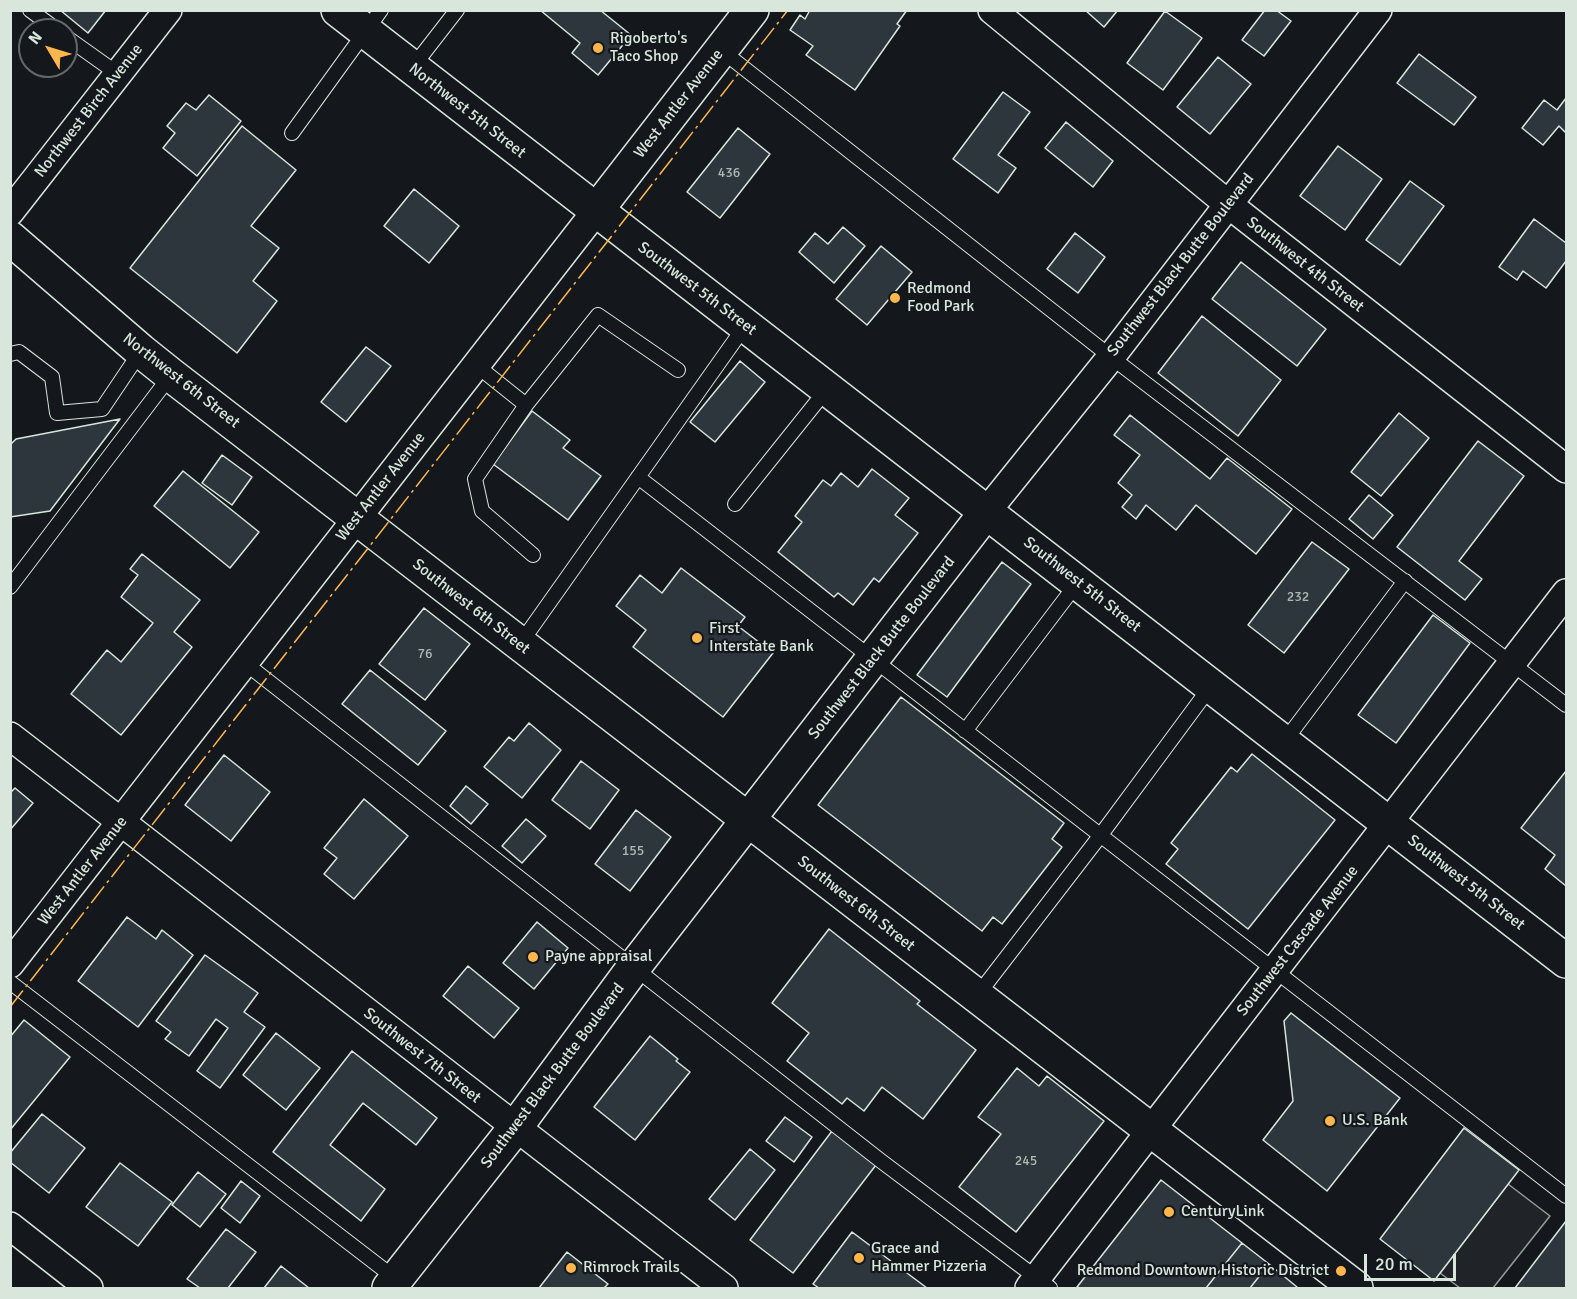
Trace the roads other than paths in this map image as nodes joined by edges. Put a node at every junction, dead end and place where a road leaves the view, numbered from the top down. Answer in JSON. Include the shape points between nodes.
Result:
{"nodes":[{"id":1,"x":168,"y":10,"type":"edge"},
{"id":2,"x":338,"y":10,"type":"edge"},
{"id":3,"x":457,"y":10,"type":"edge"},
{"id":4,"x":752,"y":10,"type":"edge"},
{"id":5,"x":992,"y":10,"type":"edge"},
{"id":6,"x":1378,"y":10,"type":"edge"},
{"id":7,"x":373,"y":21,"type":"edge"},
{"id":8,"x":78,"y":46,"type":"edge"},
{"id":9,"x":721,"y":50,"type":"junction"},
{"id":10,"x":412,"y":68,"type":"junction"},
{"id":11,"x":118,"y":74,"type":"junction"},
{"id":12,"x":292,"y":133,"type":"dead end"},
{"id":13,"x":1228,"y":204,"type":"junction"},
{"id":14,"x":596,"y":211,"type":"junction"},
{"id":15,"x":10,"y":212,"type":"edge"},
{"id":16,"x":10,"y":238,"type":"edge"},
{"id":17,"x":745,"y":326,"type":"junction"},
{"id":18,"x":141,"y":351,"type":"junction"},
{"id":19,"x":10,"y":354,"type":"edge"},
{"id":20,"x":1111,"y":357,"type":"junction"},
{"id":21,"x":476,"y":365,"type":"junction"},
{"id":22,"x":678,"y":370,"type":"dead end"},
{"id":23,"x":171,"y":375,"type":"junction"},
{"id":24,"x":827,"y":389,"type":"junction"},
{"id":25,"x":526,"y":405,"type":"junction"},
{"id":26,"x":1566,"y":469,"type":"edge"},
{"id":27,"x":638,"y":477,"type":"junction"},
{"id":28,"x":735,"y":504,"type":"dead end"},
{"id":29,"x":987,"y":511,"type":"junction"},
{"id":30,"x":356,"y":519,"type":"junction"},
{"id":31,"x":533,"y":555,"type":"dead end"},
{"id":32,"x":1405,"y":581,"type":"junction"},
{"id":33,"x":1078,"y":582,"type":"junction"},
{"id":34,"x":10,"y":587,"type":"edge"},
{"id":35,"x":1566,"y":593,"type":"edge"},
{"id":36,"x":520,"y":644,"type":"junction"},
{"id":37,"x":873,"y":660,"type":"junction"},
{"id":38,"x":245,"y":663,"type":"junction"},
{"id":39,"x":1512,"y":663,"type":"junction"},
{"id":40,"x":1211,"y":686,"type":"junction"},
{"id":41,"x":1566,"y":705,"type":"edge"},
{"id":42,"x":964,"y":731,"type":"junction"},
{"id":43,"x":10,"y":736,"type":"edge"},
{"id":44,"x":1284,"y":742,"type":"junction"},
{"id":45,"x":748,"y":820,"type":"junction"},
{"id":46,"x":122,"y":821,"type":"junction"},
{"id":47,"x":1388,"y":823,"type":"junction"},
{"id":48,"x":1100,"y":836,"type":"junction"},
{"id":49,"x":1566,"y":961,"type":"edge"},
{"id":50,"x":10,"y":964,"type":"edge"},
{"id":51,"x":634,"y":967,"type":"junction"},
{"id":52,"x":1274,"y":971,"type":"junction"},
{"id":53,"x":10,"y":982,"type":"edge"},
{"id":54,"x":976,"y":997,"type":"junction"},
{"id":55,"x":515,"y":1128,"type":"junction"},
{"id":56,"x":1151,"y":1130,"type":"junction"},
{"id":57,"x":1566,"y":1196,"type":"edge"},
{"id":58,"x":10,"y":1226,"type":"edge"},
{"id":59,"x":1038,"y":1285,"type":"edge"},
{"id":60,"x":398,"y":1286,"type":"edge"},
{"id":61,"x":89,"y":1288,"type":"edge"},
{"id":62,"x":724,"y":1288,"type":"edge"},
{"id":63,"x":1356,"y":1288,"type":"edge"}],
"edges":[{"from":1,"to":11,"type":"street","name":"Northwest Birch Avenue"},
{"from":2,"to":7,"type":"main road","name":"Northwest 5th Street"},
{"from":3,"to":10,"type":"lane"},
{"from":4,"to":9,"type":"main road","name":"West Antler Avenue"},
{"from":5,"to":13,"type":"street","name":"Southwest 4th Street"},
{"from":6,"to":13,"type":"street","name":"Southwest Black Butte Boulevard"},
{"from":7,"to":10,"type":"main road","name":"Northwest 5th Street"},
{"from":7,"to":12,"type":"lane"},
{"from":8,"to":11,"type":"lane"},
{"from":9,"to":14,"type":"main road","name":"West Antler Avenue"},
{"from":9,"to":20,"type":"lane"},
{"from":10,"to":14,"type":"main road","name":"Northwest 5th Street"},
{"from":11,"to":15,"type":"street","name":"Northwest Birch Avenue"},
{"from":13,"to":20,"type":"street","name":"Southwest Black Butte Boulevard"},
{"from":13,"to":26,"type":"street","name":"Southwest 4th Street"},
{"from":14,"to":17,"type":"main road","name":"Southwest 5th Street"},
{"from":14,"to":21,"type":"street","name":"West Antler Avenue"},
{"from":16,"to":18,"type":"main road","name":"Northwest 6th Street"},
{"from":17,"to":24,"type":"main road","name":"Southwest 5th Street"},
{"from":17,"to":27,"type":"lane"},
{"from":18,"to":19,"type":"lane","via":[[102,409],[57,413],[52,377],[19,352]]},
{"from":18,"to":23,"type":"main road","name":"Northwest 6th Street"},
{"from":20,"to":29,"type":"street","name":"Southwest Black Butte Boulevard"},
{"from":20,"to":32,"type":"lane"},
{"from":21,"to":25,"type":"lane"},
{"from":21,"to":30,"type":"street","name":"West Antler Avenue"},
{"from":22,"to":25,"type":"lane","via":[[598,315]]},
{"from":23,"to":30,"type":"main road","name":"Northwest 6th Street"},
{"from":23,"to":34,"type":"lane"},
{"from":24,"to":28,"type":"lane"},
{"from":24,"to":29,"type":"main road","name":"Southwest 5th Street"},
{"from":25,"to":31,"type":"lane","via":[[474,479],[482,511]]},
{"from":27,"to":36,"type":"lane"},
{"from":27,"to":37,"type":"lane"},
{"from":29,"to":33,"type":"main road","name":"Southwest 5th Street"},
{"from":29,"to":37,"type":"main road","name":"Southwest Black Butte Boulevard"},
{"from":30,"to":36,"type":"main road","name":"Southwest 6th Street"},
{"from":30,"to":38,"type":"street","name":"West Antler Avenue"},
{"from":32,"to":39,"type":"lane"},
{"from":32,"to":44,"type":"lane"},
{"from":33,"to":40,"type":"main road","name":"Southwest 5th Street"},
{"from":33,"to":42,"type":"lane"},
{"from":35,"to":39,"type":"street","name":"Southwest Cascade Avenue"},
{"from":36,"to":45,"type":"main road","name":"Southwest 6th Street"},
{"from":37,"to":42,"type":"lane"},
{"from":37,"to":45,"type":"main road","name":"Southwest Black Butte Boulevard"},
{"from":38,"to":46,"type":"street","name":"West Antler Avenue"},
{"from":38,"to":51,"type":"lane"},
{"from":39,"to":41,"type":"lane"},
{"from":39,"to":47,"type":"street","name":"Southwest Cascade Avenue"},
{"from":40,"to":44,"type":"main road","name":"Southwest 5th Street"},
{"from":40,"to":48,"type":"lane"},
{"from":42,"to":48,"type":"lane"},
{"from":43,"to":46,"type":"street","name":"Southwest 7th Street"},
{"from":44,"to":47,"type":"main road","name":"Southwest 5th Street"},
{"from":45,"to":51,"type":"main road","name":"Southwest Black Butte Boulevard"},
{"from":45,"to":54,"type":"main road","name":"Southwest 6th Street"},
{"from":46,"to":50,"type":"street","name":"West Antler Avenue"},
{"from":46,"to":55,"type":"street","name":"Southwest 7th Street"},
{"from":47,"to":49,"type":"main road","name":"Southwest 5th Street"},
{"from":47,"to":52,"type":"street","name":"Southwest Cascade Avenue"},
{"from":48,"to":52,"type":"lane"},
{"from":48,"to":54,"type":"lane"},
{"from":51,"to":55,"type":"main road","name":"Southwest Black Butte Boulevard"},
{"from":51,"to":59,"type":"lane"},
{"from":52,"to":56,"type":"street","name":"Southwest Cascade Avenue"},
{"from":52,"to":57,"type":"lane"},
{"from":53,"to":60,"type":"lane"},
{"from":54,"to":56,"type":"main road","name":"Southwest 6th Street"},
{"from":55,"to":60,"type":"main road","name":"Southwest Black Butte Boulevard"},
{"from":55,"to":62,"type":"street","name":"Southwest 7th Street"},
{"from":56,"to":59,"type":"street","name":"Southwest Cascade Avenue"},
{"from":56,"to":63,"type":"main road","name":"Southwest 6th Street"},
{"from":58,"to":61,"type":"street"}]}
